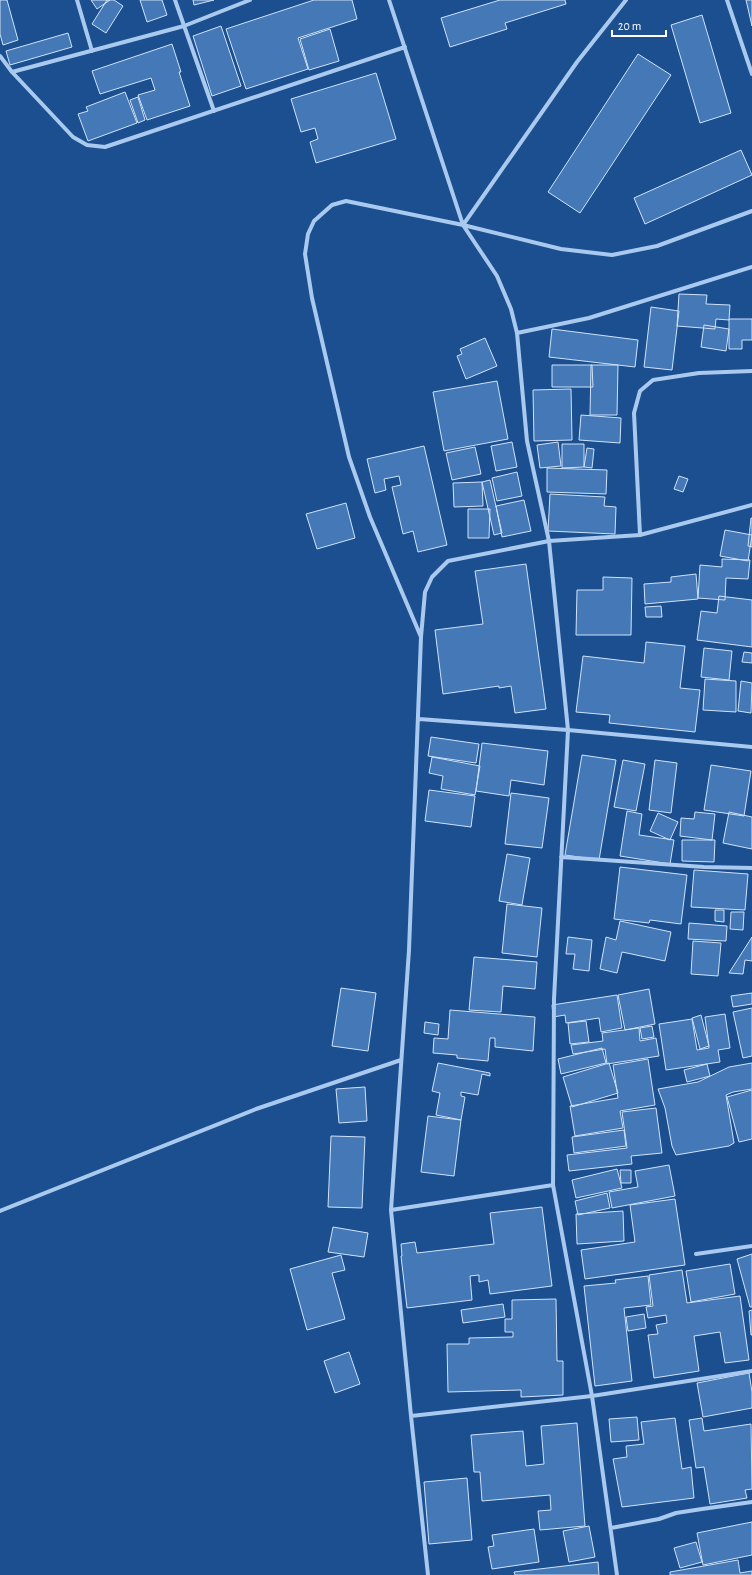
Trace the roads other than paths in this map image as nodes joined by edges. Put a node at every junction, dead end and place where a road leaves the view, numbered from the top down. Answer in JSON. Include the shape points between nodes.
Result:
{"nodes":[{"id":1,"x":77,"y":0,"type":"edge"},
{"id":2,"x":175,"y":0,"type":"edge"},
{"id":3,"x":250,"y":0,"type":"edge"},
{"id":4,"x":389,"y":0,"type":"edge"},
{"id":5,"x":626,"y":0,"type":"edge"},
{"id":6,"x":727,"y":0,"type":"edge"},
{"id":7,"x":184,"y":26,"type":"junction"},
{"id":8,"x":405,"y":47,"type":"junction"},
{"id":9,"x":92,"y":51,"type":"junction"},
{"id":10,"x":0,"y":56,"type":"edge"},
{"id":11,"x":12,"y":72,"type":"junction"},
{"id":12,"x":752,"y":74,"type":"edge"},
{"id":13,"x":214,"y":111,"type":"junction"},
{"id":14,"x":752,"y":211,"type":"edge"},
{"id":15,"x":464,"y":225,"type":"junction"},
{"id":16,"x":752,"y":267,"type":"edge"},
{"id":17,"x":517,"y":333,"type":"junction"},
{"id":18,"x":752,"y":371,"type":"edge"},
{"id":19,"x":752,"y":505,"type":"edge"},
{"id":20,"x":640,"y":535,"type":"junction"},
{"id":21,"x":549,"y":541,"type":"junction"},
{"id":22,"x":421,"y":637,"type":"junction"},
{"id":23,"x":419,"y":719,"type":"junction"},
{"id":24,"x":568,"y":730,"type":"junction"},
{"id":25,"x":752,"y":746,"type":"edge"},
{"id":26,"x":561,"y":856,"type":"junction"},
{"id":27,"x":752,"y":868,"type":"edge"},
{"id":28,"x":401,"y":1060,"type":"junction"},
{"id":29,"x":553,"y":1186,"type":"junction"},
{"id":30,"x":0,"y":1210,"type":"edge"},
{"id":31,"x":391,"y":1210,"type":"junction"},
{"id":32,"x":752,"y":1246,"type":"edge"},
{"id":33,"x":696,"y":1254,"type":"dead end"},
{"id":34,"x":752,"y":1370,"type":"edge"},
{"id":35,"x":592,"y":1396,"type":"junction"},
{"id":36,"x":411,"y":1416,"type":"junction"},
{"id":37,"x":752,"y":1502,"type":"edge"},
{"id":38,"x":611,"y":1528,"type":"junction"},
{"id":39,"x":428,"y":1575,"type":"edge"},
{"id":40,"x":617,"y":1575,"type":"edge"}],
"edges":[{"from":1,"to":9,"type":"street"},
{"from":2,"to":7,"type":"street"},
{"from":3,"to":7,"type":"street"},
{"from":4,"to":8,"type":"street"},
{"from":5,"to":15,"type":"street","via":[[577,62]]},
{"from":6,"to":12,"type":"street"},
{"from":7,"to":9,"type":"street"},
{"from":7,"to":13,"type":"street"},
{"from":8,"to":13,"type":"street"},
{"from":8,"to":15,"type":"street"},
{"from":9,"to":11,"type":"street"},
{"from":10,"to":11,"type":"street"},
{"from":11,"to":13,"type":"street","via":[[73,136],[87,145],[104,147]]},
{"from":14,"to":15,"type":"street","via":[[657,246],[612,255],[561,249]]},
{"from":15,"to":17,"type":"street","via":[[497,276],[511,309]]},
{"from":15,"to":22,"type":"street","via":[[346,201],[332,205],[314,221],[308,234],[305,254],[312,298],[349,457],[370,516]]},
{"from":16,"to":17,"type":"street","via":[[589,318]]},
{"from":17,"to":21,"type":"street","via":[[527,441]]},
{"from":18,"to":20,"type":"street","via":[[699,373],[653,380],[640,391],[634,413]]},
{"from":19,"to":20,"type":"street"},
{"from":20,"to":21,"type":"street"},
{"from":21,"to":22,"type":"street","via":[[448,561],[432,577],[425,592]]},
{"from":21,"to":24,"type":"street"},
{"from":22,"to":23,"type":"street"},
{"from":23,"to":24,"type":"street"},
{"from":23,"to":28,"type":"street"},
{"from":24,"to":25,"type":"street"},
{"from":24,"to":26,"type":"street"},
{"from":26,"to":27,"type":"street","via":[[704,868]]},
{"from":26,"to":29,"type":"street","via":[[554,999]]},
{"from":28,"to":30,"type":"street","via":[[256,1109]]},
{"from":28,"to":31,"type":"street"},
{"from":29,"to":31,"type":"street"},
{"from":29,"to":35,"type":"street"},
{"from":31,"to":36,"type":"street"},
{"from":32,"to":33,"type":"street"},
{"from":34,"to":35,"type":"street"},
{"from":35,"to":36,"type":"street"},
{"from":35,"to":38,"type":"street"},
{"from":36,"to":39,"type":"street"},
{"from":37,"to":38,"type":"street","via":[[702,1509]]},
{"from":38,"to":40,"type":"street"}]}
